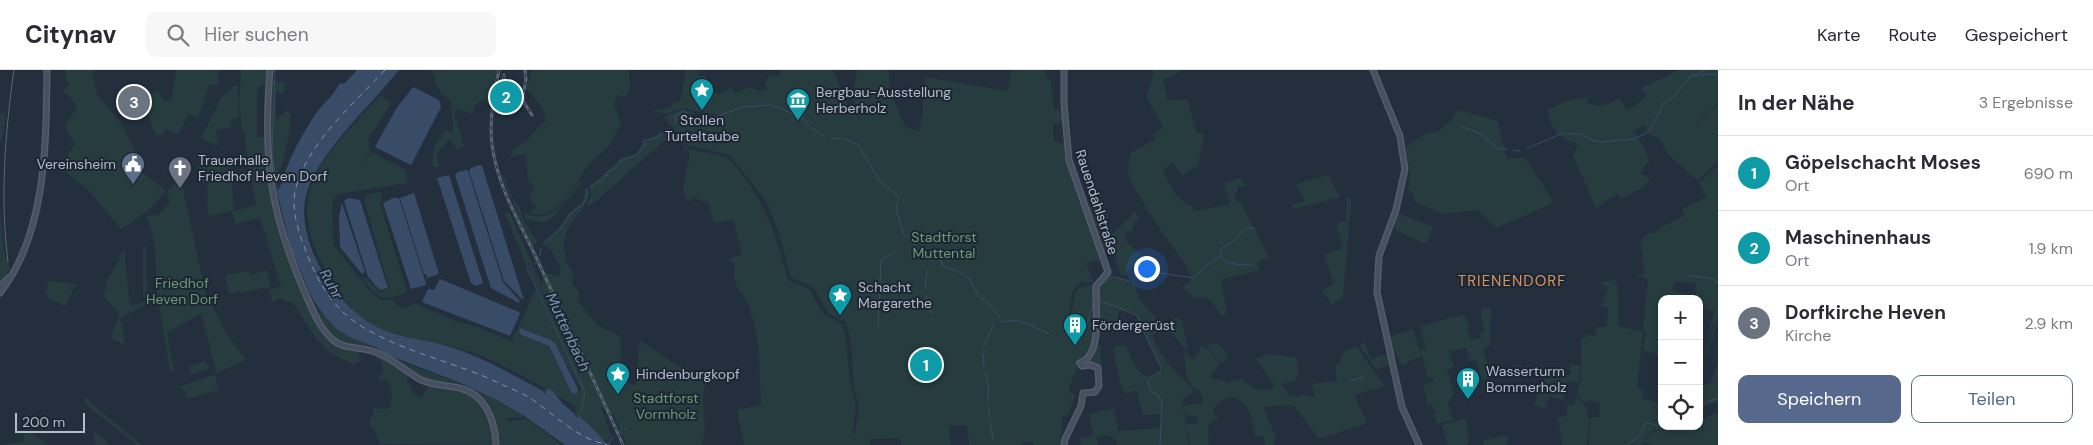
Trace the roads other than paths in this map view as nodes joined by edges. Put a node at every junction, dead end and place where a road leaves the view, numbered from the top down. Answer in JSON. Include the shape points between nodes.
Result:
{"nodes":[{"id":1,"x":47,"y":70,"type":"edge"},
{"id":2,"x":270,"y":70,"type":"edge"},
{"id":3,"x":1064,"y":70,"type":"edge"},
{"id":4,"x":1373,"y":70,"type":"edge"},
{"id":5,"x":22,"y":256,"type":"junction"},
{"id":6,"x":0,"y":287,"type":"edge"},
{"id":7,"x":0,"y":293,"type":"edge"},
{"id":8,"x":496,"y":445,"type":"edge"},
{"id":9,"x":1064,"y":445,"type":"edge"},
{"id":10,"x":1419,"y":445,"type":"edge"}],
"edges":[{"from":1,"to":5,"type":"main road","via":[[43,167]]},
{"from":2,"to":8,"type":"main road","via":[[267,142],[273,196],[289,254],[320,324],[342,346],[374,351],[425,382],[460,388],[474,395],[492,415]]},
{"from":3,"to":9,"type":"main road","name":"Rauendahlstraße","via":[[1069,160],[1108,272],[1096,286],[1097,323],[1092,352],[1080,364],[1098,368],[1099,386],[1096,392],[1083,393],[1082,404]]},
{"from":4,"to":10,"type":"main road","via":[[1398,128],[1404,160],[1400,196],[1378,260],[1377,292],[1402,406]]},
{"from":5,"to":6,"type":"main road"},
{"from":5,"to":7,"type":"main road"}]}
